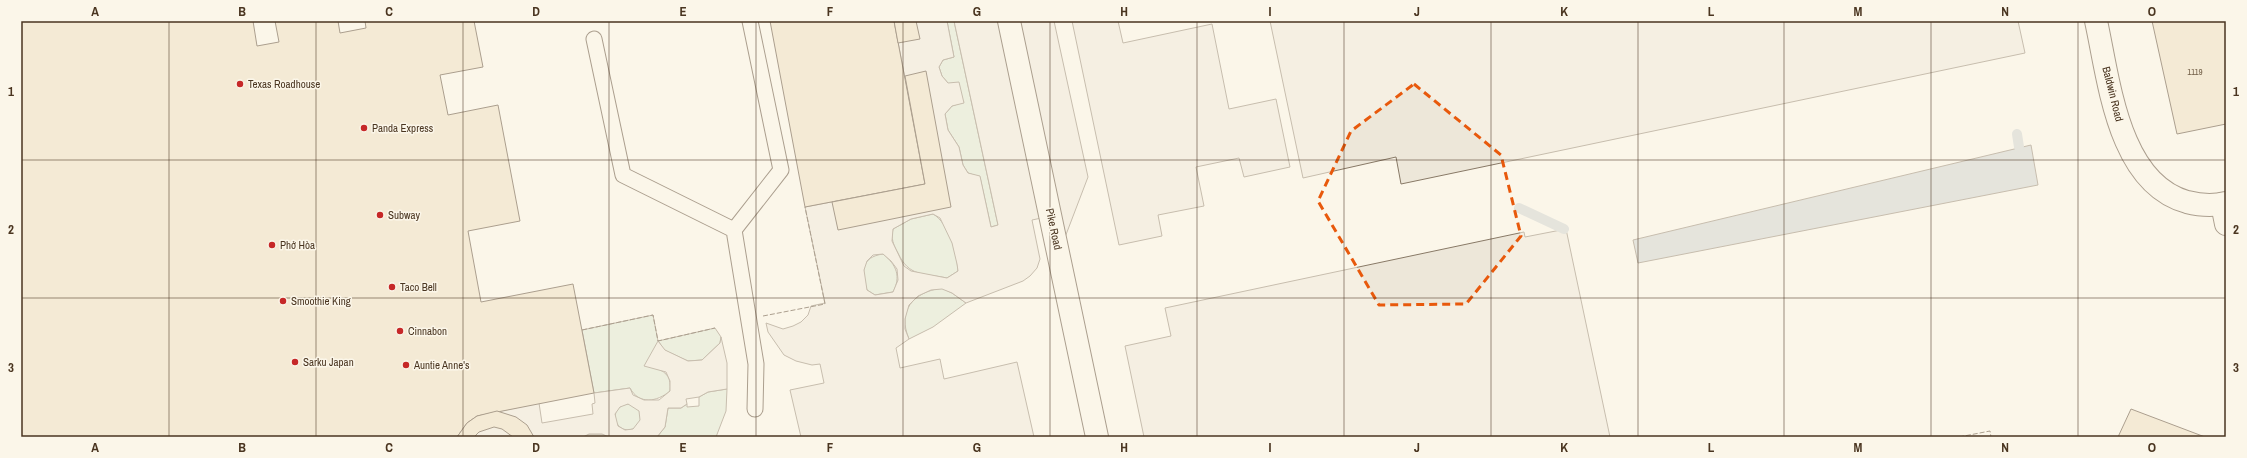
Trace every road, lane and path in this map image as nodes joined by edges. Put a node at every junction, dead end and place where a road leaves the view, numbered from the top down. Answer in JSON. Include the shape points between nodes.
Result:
{"nodes":[{"id":1,"x":750,"y":21,"type":"edge"},
{"id":2,"x":1009,"y":21,"type":"edge"},
{"id":3,"x":2096,"y":21,"type":"edge"},
{"id":4,"x":594,"y":39,"type":"dead end"},
{"id":5,"x":2225,"y":211,"type":"edge"},
{"id":6,"x":734,"y":230,"type":"junction"},
{"id":7,"x":755,"y":409,"type":"dead end"},
{"id":8,"x":1097,"y":437,"type":"edge"}],
"edges":[{"from":1,"to":6,"type":"lane","via":[[781,170]]},
{"from":2,"to":8,"type":"street","name":"Pike Road"},
{"from":3,"to":5,"type":"street","name":"Baldwin Road","via":[[2117,117],[2132,154],[2149,180],[2171,198]]},
{"from":4,"to":6,"type":"lane","via":[[623,175]]},
{"from":6,"to":7,"type":"lane","via":[[756,364]]}]}
